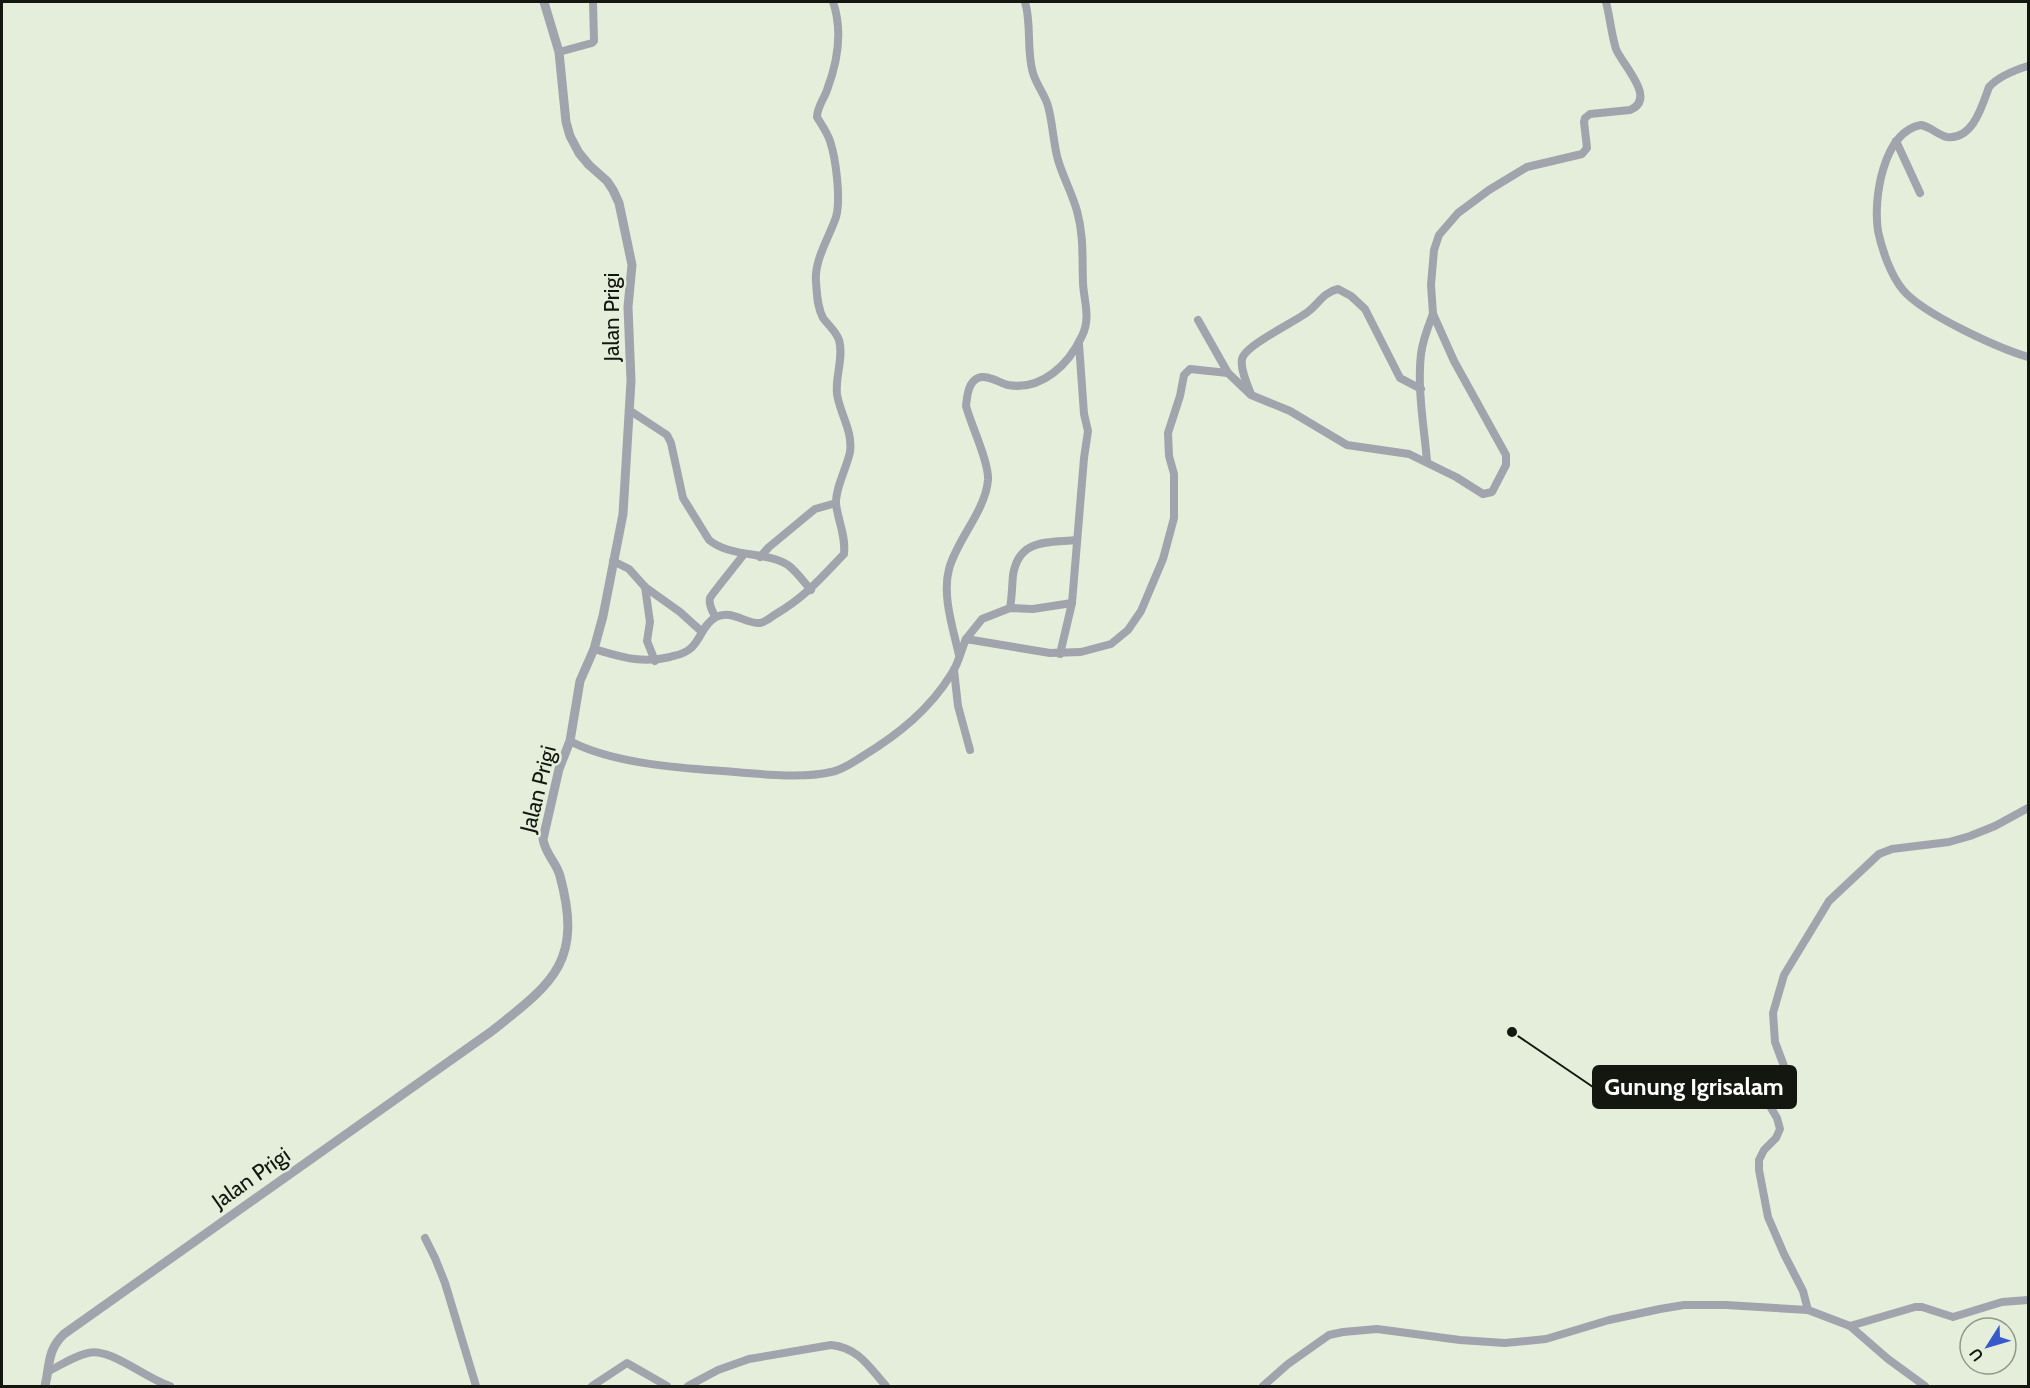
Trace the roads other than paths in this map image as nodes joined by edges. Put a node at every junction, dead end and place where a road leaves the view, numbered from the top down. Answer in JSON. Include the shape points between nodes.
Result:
{"nodes":[{"id":1,"x":544,"y":2,"type":"edge"},
{"id":2,"x":593,"y":2,"type":"edge"},
{"id":3,"x":833,"y":2,"type":"edge"},
{"id":4,"x":1025,"y":2,"type":"edge"},
{"id":5,"x":1606,"y":2,"type":"edge"},
{"id":6,"x":559,"y":52,"type":"junction"},
{"id":7,"x":2028,"y":66,"type":"edge"},
{"id":8,"x":1896,"y":141,"type":"junction"},
{"id":9,"x":1920,"y":193,"type":"dead end"},
{"id":10,"x":1433,"y":314,"type":"junction"},
{"id":11,"x":1198,"y":320,"type":"dead end"},
{"id":12,"x":1079,"y":344,"type":"junction"},
{"id":13,"x":2028,"y":357,"type":"edge"},
{"id":14,"x":1228,"y":373,"type":"junction"},
{"id":15,"x":1421,"y":389,"type":"junction"},
{"id":16,"x":1251,"y":395,"type":"junction"},
{"id":17,"x":629,"y":410,"type":"junction"},
{"id":18,"x":1427,"y":461,"type":"junction"},
{"id":19,"x":836,"y":503,"type":"junction"},
{"id":20,"x":1077,"y":540,"type":"junction"},
{"id":21,"x":744,"y":554,"type":"junction"},
{"id":22,"x":760,"y":557,"type":"junction"},
{"id":23,"x":613,"y":561,"type":"junction"},
{"id":24,"x":645,"y":587,"type":"junction"},
{"id":25,"x":811,"y":590,"type":"junction"},
{"id":26,"x":1072,"y":603,"type":"junction"},
{"id":27,"x":1010,"y":608,"type":"junction"},
{"id":28,"x":715,"y":617,"type":"junction"},
{"id":29,"x":701,"y":631,"type":"junction"},
{"id":30,"x":966,"y":639,"type":"junction"},
{"id":31,"x":594,"y":649,"type":"junction"},
{"id":32,"x":1060,"y":654,"type":"junction"},
{"id":33,"x":959,"y":655,"type":"junction"},
{"id":34,"x":656,"y":661,"type":"junction"},
{"id":35,"x":954,"y":670,"type":"junction"},
{"id":36,"x":570,"y":741,"type":"junction"},
{"id":37,"x":970,"y":750,"type":"dead end"},
{"id":38,"x":2028,"y":808,"type":"edge"},
{"id":39,"x":425,"y":1238,"type":"dead end"},
{"id":40,"x":2028,"y":1300,"type":"edge"},
{"id":41,"x":1808,"y":1310,"type":"junction"},
{"id":42,"x":1850,"y":1326,"type":"junction"},
{"id":43,"x":49,"y":1371,"type":"junction"},
{"id":44,"x":45,"y":1386,"type":"edge"},
{"id":45,"x":170,"y":1386,"type":"edge"},
{"id":46,"x":476,"y":1386,"type":"edge"},
{"id":47,"x":592,"y":1386,"type":"edge"},
{"id":48,"x":667,"y":1386,"type":"edge"},
{"id":49,"x":688,"y":1386,"type":"edge"},
{"id":50,"x":886,"y":1386,"type":"edge"},
{"id":51,"x":1263,"y":1386,"type":"edge"},
{"id":52,"x":1926,"y":1386,"type":"edge"}],
"edges":[{"from":1,"to":6,"type":"street","name":"Jalan Prigi"},
{"from":2,"to":6,"type":"street","via":[[594,41]]},
{"from":3,"to":19,"type":"street","via":[[839,24],[838,43],[817,117],[830,141],[837,215],[816,278],[823,317],[838,339],[838,396],[850,442]]},
{"from":4,"to":12,"type":"street","via":[[1033,72],[1048,103],[1058,158],[1077,212],[1084,251],[1087,325]]},
{"from":5,"to":10,"type":"street","via":[[1617,51],[1634,76],[1640,101],[1630,110],[1590,114],[1585,118],[1587,148],[1582,154],[1527,167],[1458,213],[1439,235],[1434,250]]},
{"from":6,"to":17,"type":"street","name":"Jalan Prigi","via":[[570,136],[579,153],[613,190],[632,265],[628,307]]},
{"from":7,"to":8,"type":"street","via":[[1992,84],[1967,130],[1947,137],[1921,125],[1910,128]]},
{"from":8,"to":9,"type":"street"},
{"from":8,"to":13,"type":"street","via":[[1880,184],[1878,228],[1888,262],[1902,289],[1930,311],[1979,338]]},
{"from":10,"to":15,"type":"street","via":[[1421,355]]},
{"from":10,"to":18,"type":"street","via":[[1454,362],[1507,459],[1494,490],[1486,495]]},
{"from":11,"to":14,"type":"street"},
{"from":12,"to":20,"type":"street","via":[[1088,431]]},
{"from":12,"to":33,"type":"street","via":[[1062,366],[1044,379],[1028,385],[1010,385],[976,378],[967,395],[966,406],[988,480],[948,577],[951,623]]},
{"from":14,"to":16,"type":"street"},
{"from":14,"to":32,"type":"street","via":[[1190,369],[1184,375],[1168,433],[1174,474],[1174,518],[1163,559],[1135,621],[1111,644]]},
{"from":15,"to":16,"type":"street","via":[[1400,378],[1365,309],[1338,289],[1246,351],[1242,365]]},
{"from":15,"to":18,"type":"street"},
{"from":16,"to":18,"type":"street","via":[[1290,411],[1347,445],[1409,454]]},
{"from":17,"to":21,"type":"street","via":[[667,435],[683,498],[709,540]]},
{"from":17,"to":23,"type":"street","name":"Jalan Prigi","via":[[623,513]]},
{"from":19,"to":22,"type":"street","via":[[814,509]]},
{"from":19,"to":25,"type":"street","via":[[844,554]]},
{"from":20,"to":26,"type":"street"},
{"from":20,"to":27,"type":"street","via":[[1033,544],[1020,555]]},
{"from":21,"to":22,"type":"street"},
{"from":21,"to":28,"type":"street","via":[[711,594]]},
{"from":22,"to":25,"type":"street","via":[[788,566]]},
{"from":23,"to":24,"type":"street","via":[[629,569]]},
{"from":23,"to":31,"type":"street","name":"Jalan Prigi"},
{"from":24,"to":29,"type":"street"},
{"from":24,"to":34,"type":"street","via":[[650,622],[647,640]]},
{"from":25,"to":28,"type":"street","via":[[758,623],[727,614]]},
{"from":26,"to":27,"type":"street"},
{"from":26,"to":32,"type":"street"},
{"from":27,"to":30,"type":"street","via":[[982,619]]},
{"from":28,"to":29,"type":"street"},
{"from":29,"to":34,"type":"street","via":[[684,653]]},
{"from":30,"to":32,"type":"street"},
{"from":30,"to":33,"type":"street"},
{"from":31,"to":34,"type":"street","via":[[637,661]]},
{"from":31,"to":36,"type":"street","name":"Jalan Prigi","via":[[580,681]]},
{"from":33,"to":35,"type":"street"},
{"from":35,"to":36,"type":"street","via":[[920,715],[833,772],[781,774],[684,768],[609,755]]},
{"from":35,"to":37,"type":"street","via":[[958,706]]},
{"from":36,"to":43,"type":"street","name":"Jalan Prigi","via":[[559,769],[543,839],[560,873],[568,942],[561,964],[544,988],[492,1031],[64,1334],[54,1343]]},
{"from":38,"to":41,"type":"street","via":[[1970,836],[1879,854],[1829,901],[1780,983],[1773,1013],[1775,1042],[1784,1076],[1770,1098],[1780,1129],[1764,1150],[1759,1170],[1768,1217]]},
{"from":39,"to":46,"type":"street","via":[[445,1283]]},
{"from":40,"to":42,"type":"street","via":[[2002,1302],[1953,1317],[1915,1307]]},
{"from":41,"to":42,"type":"street"},
{"from":41,"to":51,"type":"street","via":[[1684,1305],[1609,1320],[1546,1339],[1505,1343],[1377,1329],[1343,1332],[1329,1335]]},
{"from":42,"to":52,"type":"street"},
{"from":43,"to":44,"type":"street","name":"Jalan Prigi"},
{"from":43,"to":45,"type":"street","via":[[97,1352]]},
{"from":47,"to":48,"type":"street","via":[[627,1363]]},
{"from":49,"to":50,"type":"street","via":[[749,1359],[831,1345],[844,1347],[861,1358]]}]}
